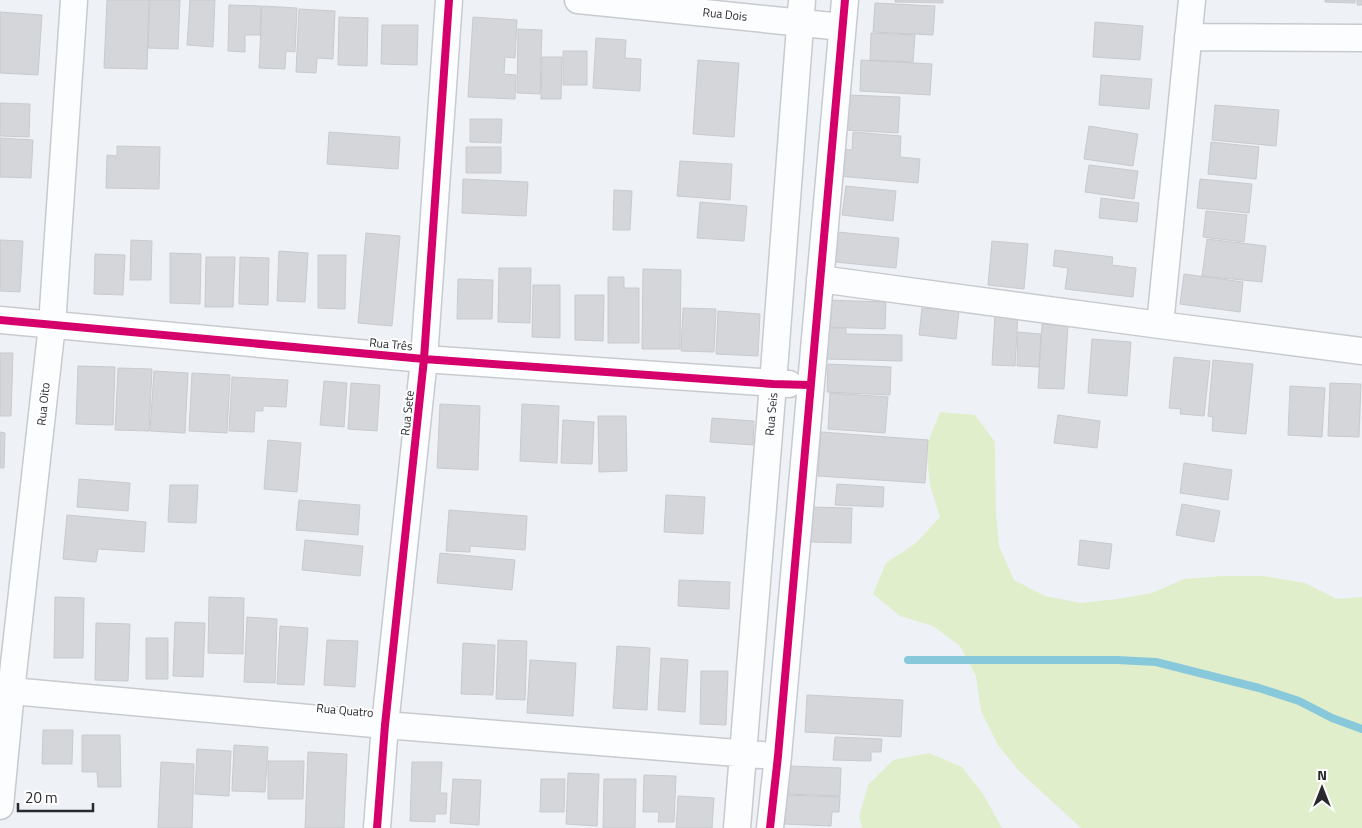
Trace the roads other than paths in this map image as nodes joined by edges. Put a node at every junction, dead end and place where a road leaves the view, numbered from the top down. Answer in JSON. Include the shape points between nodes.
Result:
{"nodes":[{"id":1,"x":74,"y":0,"type":"edge"},
{"id":2,"x":449,"y":0,"type":"edge"},
{"id":3,"x":578,"y":0,"type":"edge"},
{"id":4,"x":845,"y":0,"type":"edge"},
{"id":5,"x":1192,"y":0,"type":"edge"},
{"id":6,"x":801,"y":11,"type":"edge"},
{"id":7,"x":842,"y":27,"type":"junction"},
{"id":8,"x":1188,"y":38,"type":"junction"},
{"id":9,"x":1362,"y":38,"type":"edge"},
{"id":10,"x":820,"y":279,"type":"junction"},
{"id":11,"x":0,"y":320,"type":"edge"},
{"id":12,"x":52,"y":325,"type":"junction"},
{"id":13,"x":1160,"y":325,"type":"junction"},
{"id":14,"x":1362,"y":352,"type":"edge"},
{"id":15,"x":424,"y":358,"type":"junction"},
{"id":16,"x":773,"y":384,"type":"junction"},
{"id":17,"x":810,"y":385,"type":"junction"},
{"id":18,"x":6,"y":690,"type":"edge"},
{"id":19,"x":386,"y":725,"type":"junction"},
{"id":20,"x":744,"y":754,"type":"junction"},
{"id":21,"x":778,"y":756,"type":"junction"},
{"id":22,"x":0,"y":806,"type":"edge"},
{"id":23,"x":377,"y":828,"type":"edge"},
{"id":24,"x":737,"y":828,"type":"edge"},
{"id":25,"x":770,"y":828,"type":"edge"}],
"edges":[{"from":1,"to":12,"type":"street","name":"Rua Oito"},
{"from":2,"to":15,"type":"street","name":"Rua Sete"},
{"from":3,"to":6,"type":"street","name":"Rua Dois"},
{"from":4,"to":7,"type":"street"},
{"from":5,"to":8,"type":"street"},
{"from":6,"to":7,"type":"street","name":"Rua Dois"},
{"from":6,"to":16,"type":"street","name":"Rua Seis"},
{"from":7,"to":10,"type":"street"},
{"from":8,"to":9,"type":"street"},
{"from":8,"to":13,"type":"street"},
{"from":10,"to":13,"type":"street"},
{"from":10,"to":17,"type":"street"},
{"from":11,"to":12,"type":"street","name":"Rua Três"},
{"from":12,"to":15,"type":"street","name":"Rua Três"},
{"from":12,"to":18,"type":"street","name":"Rua Oito"},
{"from":13,"to":14,"type":"street"},
{"from":15,"to":16,"type":"street","name":"Rua Três"},
{"from":15,"to":19,"type":"street","name":"Rua Sete"},
{"from":16,"to":17,"type":"street","name":"Rua Três"},
{"from":16,"to":20,"type":"street","name":"Rua Seis"},
{"from":17,"to":21,"type":"street"},
{"from":18,"to":19,"type":"street","name":"Rua Quatro"},
{"from":18,"to":22,"type":"street","name":"Rua Oito"},
{"from":19,"to":20,"type":"street","name":"Rua Quatro"},
{"from":19,"to":23,"type":"street","name":"Rua Sete"},
{"from":20,"to":21,"type":"street","name":"Rua Quatro"},
{"from":20,"to":24,"type":"street","name":"Rua Seis"},
{"from":21,"to":25,"type":"street"}]}
